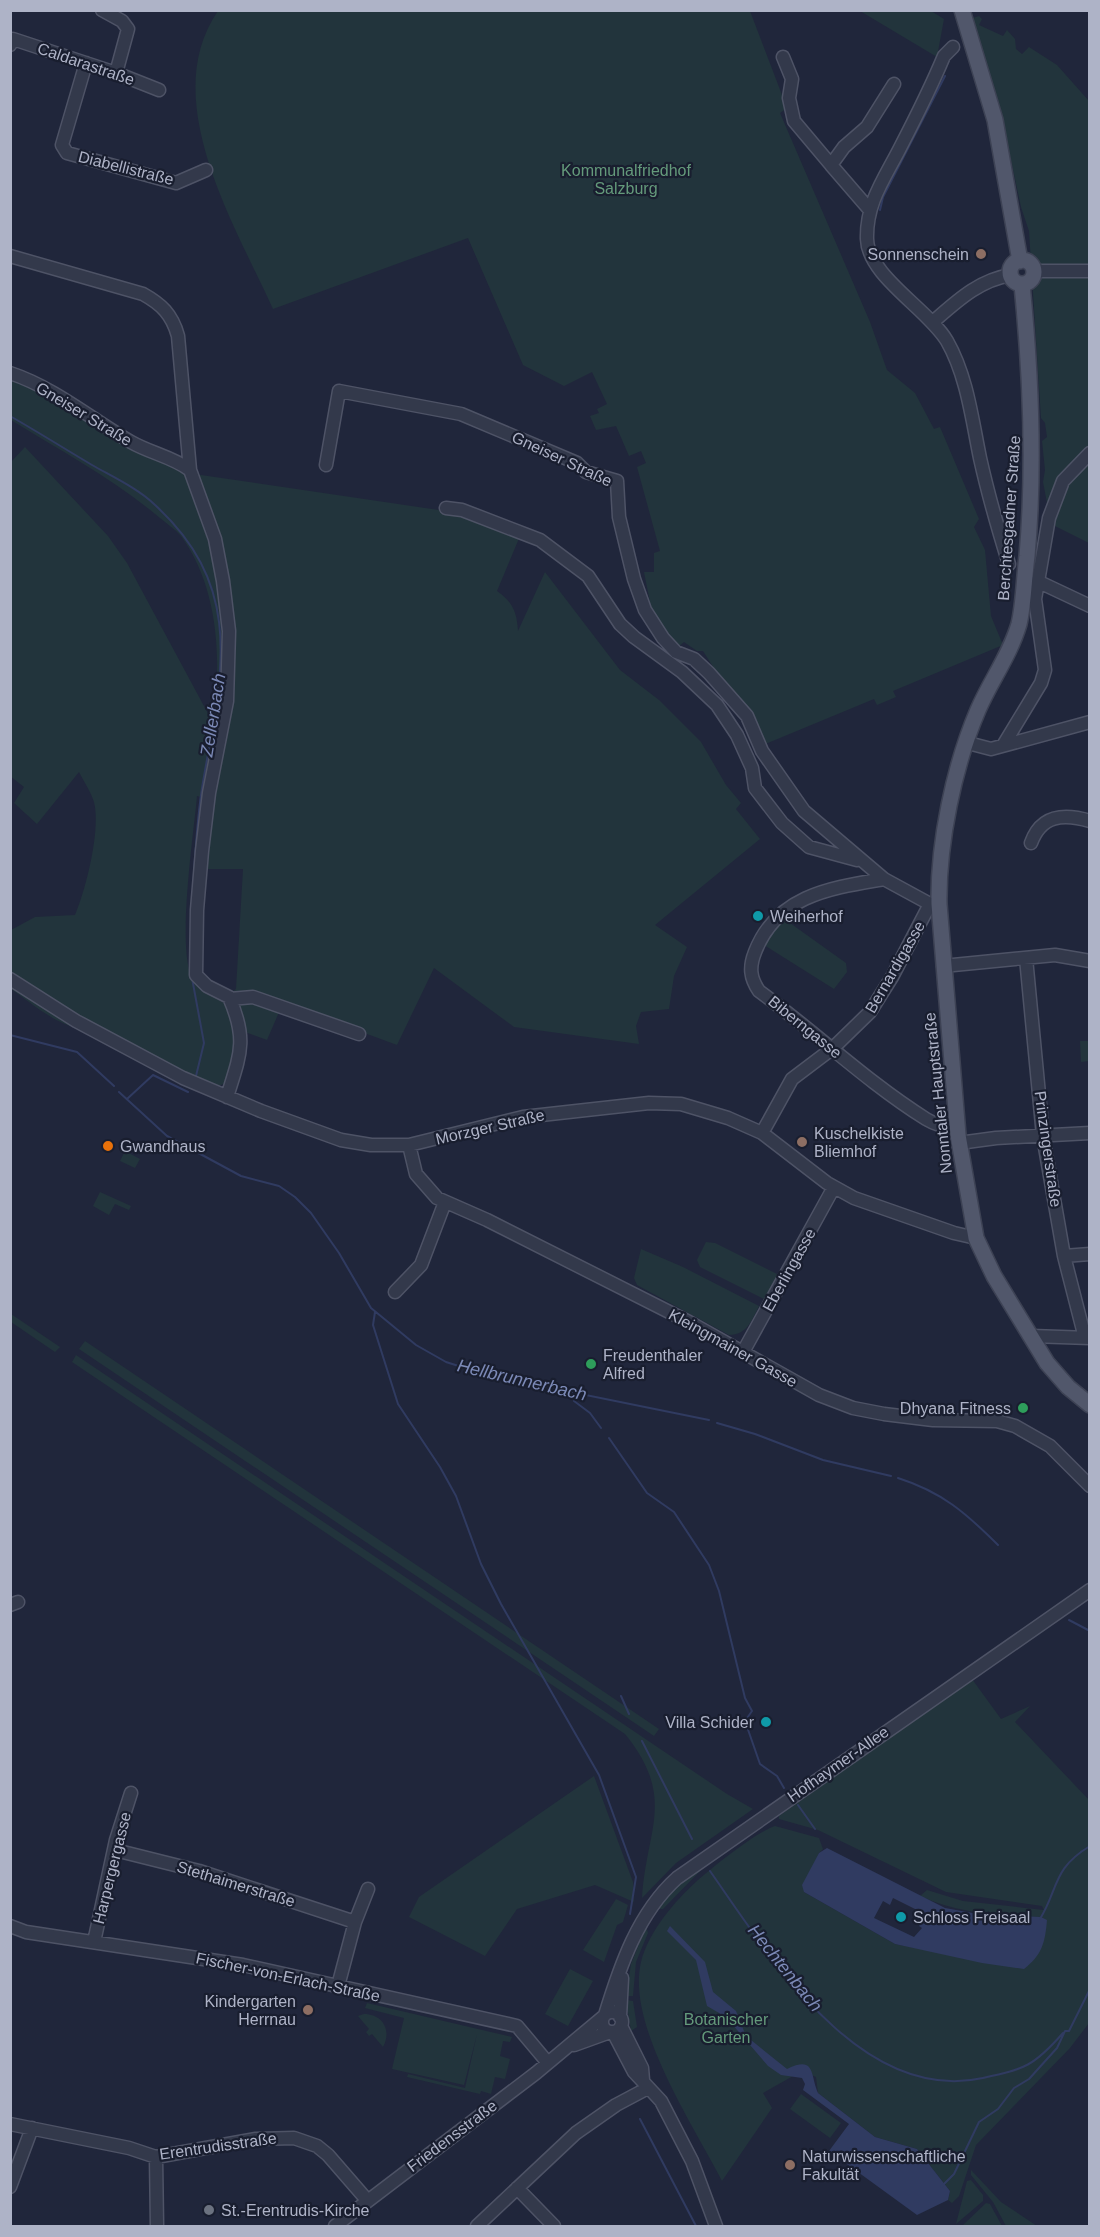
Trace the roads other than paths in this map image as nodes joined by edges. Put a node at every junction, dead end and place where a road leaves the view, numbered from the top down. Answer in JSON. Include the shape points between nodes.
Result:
{"nodes":[{"id":1,"x":102,"y":10,"type":"edge"},
{"id":2,"x":962,"y":10,"type":"edge"},
{"id":3,"x":12,"y":42,"type":"edge"},
{"id":4,"x":953,"y":48,"type":"dead end"},
{"id":5,"x":783,"y":57,"type":"dead end"},
{"id":6,"x":86,"y":63,"type":"junction"},
{"id":7,"x":116,"y":73,"type":"junction"},
{"id":8,"x":894,"y":84,"type":"dead end"},
{"id":9,"x":159,"y":90,"type":"dead end"},
{"id":10,"x":831,"y":165,"type":"junction"},
{"id":11,"x":206,"y":170,"type":"dead end"},
{"id":12,"x":869,"y":209,"type":"junction"},
{"id":13,"x":10,"y":256,"type":"edge"},
{"id":14,"x":1020,"y":261,"type":"junction"},
{"id":15,"x":1034,"y":271,"type":"junction"},
{"id":16,"x":1089,"y":271,"type":"edge"},
{"id":17,"x":1016,"y":280,"type":"junction"},
{"id":18,"x":934,"y":321,"type":"junction"},
{"id":19,"x":10,"y":373,"type":"edge"},
{"id":20,"x":1089,"y":453,"type":"edge"},
{"id":21,"x":326,"y":465,"type":"dead end"},
{"id":22,"x":190,"y":470,"type":"junction"},
{"id":23,"x":446,"y":508,"type":"dead end"},
{"id":24,"x":1009,"y":564,"type":"dead end"},
{"id":25,"x":1036,"y":581,"type":"junction"},
{"id":26,"x":1089,"y":606,"type":"edge"},
{"id":27,"x":1089,"y":722,"type":"edge"},
{"id":28,"x":968,"y":743,"type":"junction"},
{"id":29,"x":1004,"y":744,"type":"junction"},
{"id":30,"x":1089,"y":820,"type":"edge"},
{"id":31,"x":1031,"y":843,"type":"dead end"},
{"id":32,"x":861,"y":861,"type":"junction"},
{"id":33,"x":884,"y":879,"type":"junction"},
{"id":34,"x":935,"y":904,"type":"junction"},
{"id":35,"x":1026,"y":958,"type":"junction"},
{"id":36,"x":1089,"y":961,"type":"edge"},
{"id":37,"x":943,"y":966,"type":"junction"},
{"id":38,"x":10,"y":980,"type":"edge"},
{"id":39,"x":230,"y":999,"type":"junction"},
{"id":40,"x":359,"y":1034,"type":"dead end"},
{"id":41,"x":833,"y":1048,"type":"junction"},
{"id":42,"x":227,"y":1097,"type":"junction"},
{"id":43,"x":957,"y":1126,"type":"junction"},
{"id":44,"x":1089,"y":1133,"type":"edge"},
{"id":45,"x":762,"y":1134,"type":"junction"},
{"id":46,"x":1043,"y":1136,"type":"junction"},
{"id":47,"x":959,"y":1143,"type":"junction"},
{"id":48,"x":409,"y":1145,"type":"junction"},
{"id":49,"x":834,"y":1187,"type":"junction"},
{"id":50,"x":445,"y":1202,"type":"junction"},
{"id":51,"x":976,"y":1238,"type":"junction"},
{"id":52,"x":1089,"y":1254,"type":"edge"},
{"id":53,"x":1064,"y":1256,"type":"junction"},
{"id":54,"x":395,"y":1292,"type":"dead end"},
{"id":55,"x":1030,"y":1336,"type":"junction"},
{"id":56,"x":1087,"y":1338,"type":"edge"},
{"id":57,"x":743,"y":1352,"type":"junction"},
{"id":58,"x":1089,"y":1405,"type":"edge"},
{"id":59,"x":1089,"y":1486,"type":"edge"},
{"id":60,"x":1089,"y":1590,"type":"edge"},
{"id":61,"x":131,"y":1793,"type":"dead end"},
{"id":62,"x":115,"y":1850,"type":"junction"},
{"id":63,"x":368,"y":1889,"type":"dead end"},
{"id":64,"x":356,"y":1922,"type":"junction"},
{"id":65,"x":10,"y":1926,"type":"edge"},
{"id":66,"x":94,"y":1942,"type":"junction"},
{"id":67,"x":622,"y":1971,"type":"junction"},
{"id":68,"x":338,"y":1986,"type":"junction"},
{"id":69,"x":604,"y":2016,"type":"junction"},
{"id":70,"x":616,"y":2027,"type":"junction"},
{"id":71,"x":569,"y":2047,"type":"junction"},
{"id":72,"x":548,"y":2063,"type":"junction"},
{"id":73,"x":646,"y":2084,"type":"junction"},
{"id":74,"x":10,"y":2124,"type":"edge"},
{"id":75,"x":32,"y":2128,"type":"junction"},
{"id":76,"x":156,"y":2157,"type":"junction"},
{"id":77,"x":10,"y":2187,"type":"edge"},
{"id":78,"x":517,"y":2188,"type":"junction"},
{"id":79,"x":367,"y":2200,"type":"junction"},
{"id":80,"x":157,"y":2226,"type":"edge"},
{"id":81,"x":336,"y":2226,"type":"edge"},
{"id":82,"x":477,"y":2226,"type":"edge"},
{"id":83,"x":554,"y":2226,"type":"edge"},
{"id":84,"x":716,"y":2226,"type":"edge"}],
"edges":[{"from":1,"to":7,"type":"street","via":[[128,29]]},
{"from":2,"to":14,"type":"main road","via":[[995,120]]},
{"from":3,"to":6,"type":"street","name":"Caldarastraße"},
{"from":4,"to":12,"type":"street","via":[[944,56]]},
{"from":5,"to":10,"type":"street","via":[[792,79],[789,98],[794,121]]},
{"from":6,"to":7,"type":"street","name":"Caldarastraße"},
{"from":6,"to":11,"type":"street","name":"Diabellistraße","via":[[62,145],[67,153],[176,183]]},
{"from":7,"to":9,"type":"street","name":"Caldarastraße"},
{"from":8,"to":10,"type":"street","via":[[867,128],[844,147]]},
{"from":10,"to":12,"type":"street"},
{"from":12,"to":18,"type":"street","via":[[867,241],[874,261]]},
{"from":13,"to":22,"type":"street","via":[[142,294],[160,303],[174,321],[178,336]]},
{"from":14,"to":15,"type":"main road","via":[[1028,262]]},
{"from":14,"to":17,"type":"main road","via":[[1011,267]]},
{"from":15,"to":16,"type":"street"},
{"from":15,"to":17,"type":"main road","via":[[1030,282]]},
{"from":17,"to":18,"type":"street","via":[[990,279]]},
{"from":17,"to":28,"type":"main road","name":"Berchtesgadner Straße","via":[[1033,431],[1030,520],[1019,622],[1010,650],[973,722]]},
{"from":18,"to":24,"type":"street","via":[[963,381]]},
{"from":19,"to":22,"type":"street","name":"Gneiser Straße","via":[[75,405],[132,443],[180,462]]},
{"from":20,"to":25,"type":"street","via":[[1070,471],[1057,492]]},
{"from":21,"to":32,"type":"street","name":"Gneiser Straße","via":[[339,391],[461,414],[577,463],[586,472],[616,481],[626,548],[645,610],[654,624],[672,649],[694,659],[747,716],[762,751],[797,803]]},
{"from":22,"to":39,"type":"street","via":[[214,539],[223,580],[229,663],[227,701],[202,851],[196,975]]},
{"from":23,"to":32,"type":"street","name":"Gneiser Straße","via":[[462,510],[540,540],[588,576],[627,631],[682,672],[717,705],[737,735],[752,768],[755,788],[782,823],[809,848]]},
{"from":25,"to":26,"type":"street"},
{"from":25,"to":29,"type":"street","via":[[1045,670]]},
{"from":27,"to":29,"type":"street"},
{"from":28,"to":29,"type":"street","via":[[985,749]]},
{"from":28,"to":34,"type":"main road","name":"Nonntaler Hauptstraße","via":[[947,816]]},
{"from":30,"to":31,"type":"street","via":[[1072,816],[1048,819],[1035,832]]},
{"from":32,"to":33,"type":"street","name":"Gneiser Straße"},
{"from":33,"to":34,"type":"street","name":"Gneiser Straße"},
{"from":33,"to":41,"type":"street","name":"Biberngasse","via":[[820,892],[795,902],[764,934],[752,960],[750,971],[759,991]]},
{"from":34,"to":37,"type":"main road","name":"Nonntaler Hauptstraße"},
{"from":34,"to":41,"type":"street","name":"Bernardigasse","via":[[870,1012]]},
{"from":35,"to":36,"type":"street","via":[[1070,956]]},
{"from":35,"to":37,"type":"street"},
{"from":35,"to":46,"type":"street","name":"Prinzingerstraße"},
{"from":37,"to":43,"type":"main road","name":"Nonntaler Hauptstraße"},
{"from":38,"to":42,"type":"street","name":"Morzger Straße","via":[[101,1035]]},
{"from":39,"to":40,"type":"street","via":[[253,997]]},
{"from":39,"to":42,"type":"street","via":[[242,1042]]},
{"from":41,"to":43,"type":"street","name":"Biberngasse","via":[[927,1120],[946,1128]]},
{"from":41,"to":45,"type":"street","name":"Bernardigasse","via":[[792,1079]]},
{"from":42,"to":48,"type":"street","name":"Morzger Straße","via":[[341,1140]]},
{"from":43,"to":47,"type":"main road","name":"Nonntaler Hauptstraße"},
{"from":44,"to":46,"type":"street"},
{"from":45,"to":48,"type":"street","name":"Morzger Straße","via":[[695,1106],[649,1103],[524,1117]]},
{"from":45,"to":49,"type":"street","name":"Morzger Straße"},
{"from":46,"to":47,"type":"street"},
{"from":46,"to":53,"type":"street","name":"Prinzingerstraße"},
{"from":47,"to":51,"type":"main road","name":"Nonntaler Hauptstraße"},
{"from":48,"to":50,"type":"street","name":"Kleingmainer Gasse","via":[[416,1174]]},
{"from":49,"to":51,"type":"street","name":"Morzger Straße","via":[[877,1207]]},
{"from":49,"to":57,"type":"street","name":"Eberlingasse"},
{"from":50,"to":54,"type":"street","via":[[421,1264]]},
{"from":50,"to":57,"type":"street","name":"Kleingmainer Gasse"},
{"from":51,"to":55,"type":"main road","name":"Nonntaler Hauptstraße"},
{"from":52,"to":53,"type":"street"},
{"from":53,"to":56,"type":"street","name":"Prinzingerstraße"},
{"from":55,"to":56,"type":"street"},
{"from":55,"to":58,"type":"main road","name":"Nonntaler Hauptstraße","via":[[1068,1388]]},
{"from":57,"to":59,"type":"street","name":"Kleingmainer Gasse","via":[[819,1395],[853,1408],[933,1420],[997,1421],[1016,1426],[1050,1446]]},
{"from":60,"to":67,"type":"street","name":"Hofhaymer-Allee","via":[[677,1878],[647,1913]]},
{"from":61,"to":62,"type":"street","name":"Harpergergasse"},
{"from":62,"to":64,"type":"street","name":"Stethaimerstraße","via":[[199,1871]]},
{"from":62,"to":66,"type":"street","name":"Harpergergasse"},
{"from":63,"to":64,"type":"street"},
{"from":64,"to":68,"type":"street"},
{"from":65,"to":66,"type":"street","name":"Fischer-von-Erlach-Straße"},
{"from":66,"to":68,"type":"street","name":"Fischer-von-Erlach-Straße","via":[[243,1965]]},
{"from":67,"to":69,"type":"street","name":"Hofhaymer-Allee"},
{"from":67,"to":70,"type":"street","name":"Hofhaymer-Allee"},
{"from":68,"to":72,"type":"street","name":"Fischer-von-Erlach-Straße","via":[[517,2026]]},
{"from":69,"to":70,"type":"street","via":[[603,2027]]},
{"from":69,"to":70,"type":"street","via":[[615,2013]]},
{"from":69,"to":71,"type":"street","name":"Friedensstraße"},
{"from":70,"to":71,"type":"street","name":"Friedensstraße"},
{"from":70,"to":73,"type":"street","via":[[642,2068]]},
{"from":71,"to":72,"type":"street","name":"Friedensstraße"},
{"from":72,"to":79,"type":"street","name":"Friedensstraße"},
{"from":73,"to":78,"type":"street","via":[[586,2125]]},
{"from":73,"to":84,"type":"street","via":[[661,2101],[692,2160]]},
{"from":74,"to":75,"type":"street","name":"Erentrudisstraße"},
{"from":75,"to":76,"type":"street","name":"Erentrudisstraße"},
{"from":75,"to":77,"type":"street"},
{"from":76,"to":79,"type":"street","name":"Erentrudisstraße","via":[[256,2139],[294,2138],[317,2146],[328,2155]]},
{"from":76,"to":80,"type":"street"},
{"from":78,"to":82,"type":"street"},
{"from":78,"to":83,"type":"street"},
{"from":79,"to":81,"type":"street","name":"Friedensstraße"}]}
